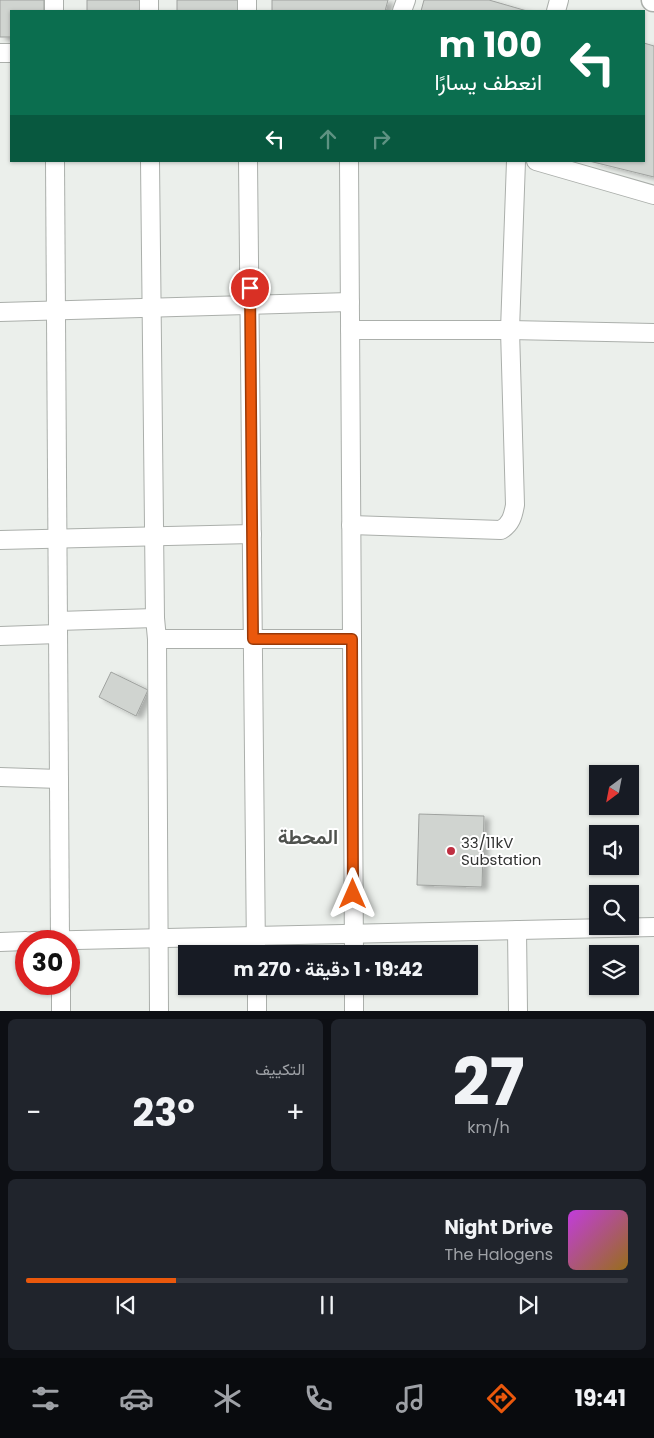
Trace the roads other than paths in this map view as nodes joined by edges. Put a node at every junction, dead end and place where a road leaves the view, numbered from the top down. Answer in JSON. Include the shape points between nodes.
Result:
{"nodes":[{"id":1,"x":55,"y":162,"type":"edge"},
{"id":2,"x":150,"y":162,"type":"edge"},
{"id":3,"x":248,"y":162,"type":"edge"},
{"id":4,"x":349,"y":162,"type":"edge"},
{"id":5,"x":516,"y":162,"type":"edge"},
{"id":6,"x":539,"y":162,"type":"edge"},
{"id":7,"x":654,"y":195,"type":"edge"},
{"id":8,"x":350,"y":302,"type":"junction"},
{"id":9,"x":250,"y":306,"type":"junction"},
{"id":10,"x":152,"y":308,"type":"junction"},
{"id":11,"x":56,"y":310,"type":"junction"},
{"id":12,"x":0,"y":312,"type":"edge"},
{"id":13,"x":350,"y":330,"type":"junction"},
{"id":14,"x":510,"y":330,"type":"junction"},
{"id":15,"x":654,"y":333,"type":"edge"},
{"id":16,"x":351,"y":525,"type":"junction"},
{"id":17,"x":252,"y":534,"type":"junction"},
{"id":18,"x":154,"y":536,"type":"junction"},
{"id":19,"x":58,"y":538,"type":"junction"},
{"id":20,"x":0,"y":540,"type":"edge"},
{"id":21,"x":155,"y":618,"type":"junction"},
{"id":22,"x":58,"y":628,"type":"junction"},
{"id":23,"x":0,"y":636,"type":"edge"},
{"id":24,"x":157,"y":639,"type":"junction"},
{"id":25,"x":253,"y":639,"type":"junction"},
{"id":26,"x":352,"y":639,"type":"junction"},
{"id":27,"x":0,"y":778,"type":"edge"},
{"id":28,"x":59,"y":779,"type":"junction"},
{"id":29,"x":654,"y":927,"type":"edge"},
{"id":30,"x":60,"y":930,"type":"edge"},
{"id":31,"x":517,"y":930,"type":"junction"},
{"id":32,"x":354,"y":934,"type":"junction"},
{"id":33,"x":256,"y":936,"type":"junction"},
{"id":34,"x":158,"y":938,"type":"junction"},
{"id":35,"x":80,"y":940,"type":"edge"},
{"id":36,"x":15,"y":941,"type":"edge"},
{"id":37,"x":0,"y":942,"type":"edge"},
{"id":38,"x":256,"y":945,"type":"edge"},
{"id":39,"x":354,"y":945,"type":"edge"},
{"id":40,"x":61,"y":995,"type":"edge"},
{"id":41,"x":257,"y":995,"type":"edge"},
{"id":42,"x":354,"y":995,"type":"edge"},
{"id":43,"x":61,"y":1010,"type":"edge"},
{"id":44,"x":159,"y":1010,"type":"edge"},
{"id":45,"x":257,"y":1010,"type":"edge"},
{"id":46,"x":354,"y":1010,"type":"edge"},
{"id":47,"x":518,"y":1010,"type":"edge"}],
"edges":[{"from":1,"to":11,"type":"street"},
{"from":2,"to":10,"type":"street"},
{"from":3,"to":9,"type":"street"},
{"from":4,"to":8,"type":"street"},
{"from":5,"to":14,"type":"street"},
{"from":6,"to":7,"type":"street"},
{"from":8,"to":9,"type":"street"},
{"from":8,"to":13,"type":"street"},
{"from":9,"to":10,"type":"street"},
{"from":9,"to":17,"type":"street"},
{"from":10,"to":11,"type":"street"},
{"from":10,"to":18,"type":"street"},
{"from":11,"to":12,"type":"street"},
{"from":11,"to":19,"type":"street"},
{"from":13,"to":14,"type":"street"},
{"from":13,"to":16,"type":"street"},
{"from":14,"to":15,"type":"street"},
{"from":14,"to":16,"type":"street","via":[[515,505],[508,526],[501,530]]},
{"from":16,"to":26,"type":"street"},
{"from":17,"to":18,"type":"street"},
{"from":17,"to":25,"type":"street"},
{"from":18,"to":19,"type":"street"},
{"from":18,"to":21,"type":"street"},
{"from":19,"to":20,"type":"street"},
{"from":19,"to":22,"type":"street"},
{"from":21,"to":22,"type":"street"},
{"from":21,"to":24,"type":"street"},
{"from":22,"to":23,"type":"street"},
{"from":22,"to":28,"type":"street"},
{"from":24,"to":25,"type":"street"},
{"from":24,"to":34,"type":"street"},
{"from":25,"to":26,"type":"street"},
{"from":25,"to":33,"type":"street"},
{"from":26,"to":32,"type":"street"},
{"from":27,"to":28,"type":"street"},
{"from":28,"to":30,"type":"street"},
{"from":29,"to":31,"type":"street"},
{"from":31,"to":32,"type":"street"},
{"from":31,"to":47,"type":"street"},
{"from":32,"to":33,"type":"street"},
{"from":32,"to":39,"type":"street"},
{"from":33,"to":34,"type":"street"},
{"from":33,"to":38,"type":"street"},
{"from":34,"to":35,"type":"street"},
{"from":34,"to":44,"type":"street"},
{"from":36,"to":37,"type":"street"},
{"from":40,"to":43,"type":"street"},
{"from":41,"to":45,"type":"street"},
{"from":42,"to":46,"type":"street"}]}
